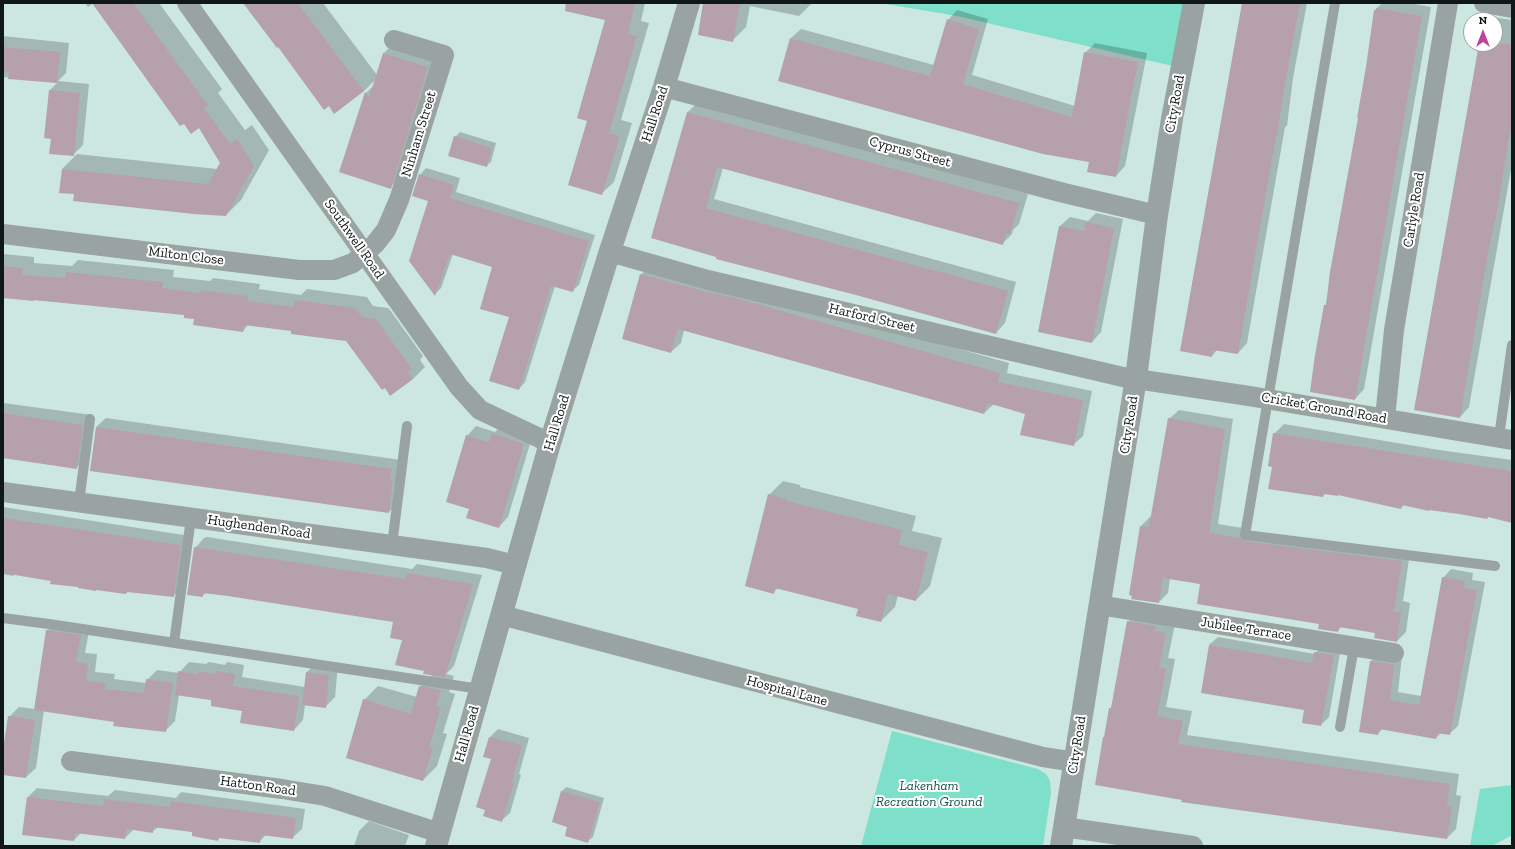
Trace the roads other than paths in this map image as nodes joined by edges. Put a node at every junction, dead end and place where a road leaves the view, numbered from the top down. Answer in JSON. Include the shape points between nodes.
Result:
{"nodes":[{"id":1,"x":187,"y":3,"type":"edge"},
{"id":2,"x":689,"y":3,"type":"edge"},
{"id":3,"x":1194,"y":3,"type":"edge"},
{"id":4,"x":1335,"y":3,"type":"edge"},
{"id":5,"x":1448,"y":3,"type":"edge"},
{"id":6,"x":1484,"y":3,"type":"edge"},
{"id":7,"x":1512,"y":8,"type":"edge"},
{"id":8,"x":394,"y":40,"type":"dead end"},
{"id":9,"x":664,"y":87,"type":"junction"},
{"id":10,"x":1157,"y":215,"type":"junction"},
{"id":11,"x":3,"y":234,"type":"edge"},
{"id":12,"x":364,"y":254,"type":"junction"},
{"id":13,"x":609,"y":254,"type":"junction"},
{"id":14,"x":1512,"y":346,"type":"edge"},
{"id":15,"x":1136,"y":378,"type":"junction"},
{"id":16,"x":1268,"y":399,"type":"junction"},
{"id":17,"x":1385,"y":418,"type":"junction"},
{"id":18,"x":90,"y":419,"type":"dead end"},
{"id":19,"x":407,"y":426,"type":"dead end"},
{"id":20,"x":1505,"y":439,"type":"edge"},
{"id":21,"x":550,"y":443,"type":"junction"},
{"id":22,"x":3,"y":492,"type":"edge"},
{"id":23,"x":79,"y":502,"type":"junction"},
{"id":24,"x":191,"y":518,"type":"junction"},
{"id":25,"x":392,"y":545,"type":"junction"},
{"id":26,"x":515,"y":565,"type":"junction"},
{"id":27,"x":1495,"y":566,"type":"dead end"},
{"id":28,"x":1099,"y":605,"type":"junction"},
{"id":29,"x":501,"y":615,"type":"junction"},
{"id":30,"x":3,"y":618,"type":"edge"},
{"id":31,"x":174,"y":643,"type":"junction"},
{"id":32,"x":1354,"y":647,"type":"junction"},
{"id":33,"x":1394,"y":653,"type":"dead end"},
{"id":34,"x":480,"y":689,"type":"junction"},
{"id":35,"x":1340,"y":727,"type":"dead end"},
{"id":36,"x":71,"y":761,"type":"dead end"},
{"id":37,"x":1074,"y":762,"type":"junction"},
{"id":38,"x":1063,"y":836,"type":"edge"},
{"id":39,"x":438,"y":839,"type":"edge"},
{"id":40,"x":1192,"y":846,"type":"edge"}],
"edges":[{"from":1,"to":12,"type":"street","name":"Southwell Road"},
{"from":2,"to":9,"type":"street","name":"Hall Road"},
{"from":3,"to":10,"type":"street","name":"City Road"},
{"from":4,"to":16,"type":"lane"},
{"from":5,"to":17,"type":"street","name":"Carlyle Road","via":[[1394,330]]},
{"from":6,"to":7,"type":"street"},
{"from":8,"to":12,"type":"street","name":"Ninham Street","via":[[444,55],[399,200],[386,230]]},
{"from":9,"to":10,"type":"street","name":"Cyprus Street","via":[[1064,193]]},
{"from":9,"to":13,"type":"street","name":"Hall Road"},
{"from":10,"to":15,"type":"street","name":"City Road"},
{"from":11,"to":12,"type":"street","name":"Milton Close","via":[[318,271],[334,270],[353,264]]},
{"from":12,"to":21,"type":"street","name":"Southwell Road","via":[[459,387],[480,410]]},
{"from":13,"to":15,"type":"street","name":"Harford Street","via":[[708,280],[1122,377]]},
{"from":13,"to":21,"type":"street","name":"Hall Road"},
{"from":14,"to":20,"type":"lane"},
{"from":15,"to":16,"type":"street","name":"Cricket Ground Road"},
{"from":15,"to":28,"type":"street","name":"City Road"},
{"from":16,"to":17,"type":"street","name":"Cricket Ground Road"},
{"from":16,"to":27,"type":"lane","via":[[1245,535]]},
{"from":17,"to":20,"type":"street","name":"Cricket Ground Road"},
{"from":18,"to":23,"type":"lane"},
{"from":19,"to":25,"type":"lane"},
{"from":21,"to":26,"type":"street","name":"Hall Road"},
{"from":22,"to":23,"type":"street","name":"Hughenden Road"},
{"from":23,"to":24,"type":"street","name":"Hughenden Road"},
{"from":24,"to":25,"type":"street","name":"Hughenden Road"},
{"from":24,"to":31,"type":"lane"},
{"from":25,"to":26,"type":"street","name":"Hughenden Road","via":[[488,558]]},
{"from":26,"to":29,"type":"street","name":"Hall Road"},
{"from":28,"to":32,"type":"street","name":"Jubilee Terrace"},
{"from":28,"to":37,"type":"street","name":"City Road"},
{"from":29,"to":34,"type":"street","name":"Hall Road"},
{"from":29,"to":37,"type":"street","name":"Hospital Lane","via":[[1043,757]]},
{"from":30,"to":31,"type":"lane"},
{"from":31,"to":34,"type":"lane"},
{"from":32,"to":33,"type":"street","name":"Jubilee Terrace"},
{"from":32,"to":35,"type":"lane"},
{"from":34,"to":39,"type":"street","name":"Hall Road"},
{"from":36,"to":39,"type":"street","name":"Hatton Road","via":[[325,796]]},
{"from":37,"to":38,"type":"street","name":"City Road"},
{"from":38,"to":40,"type":"street"}]}
